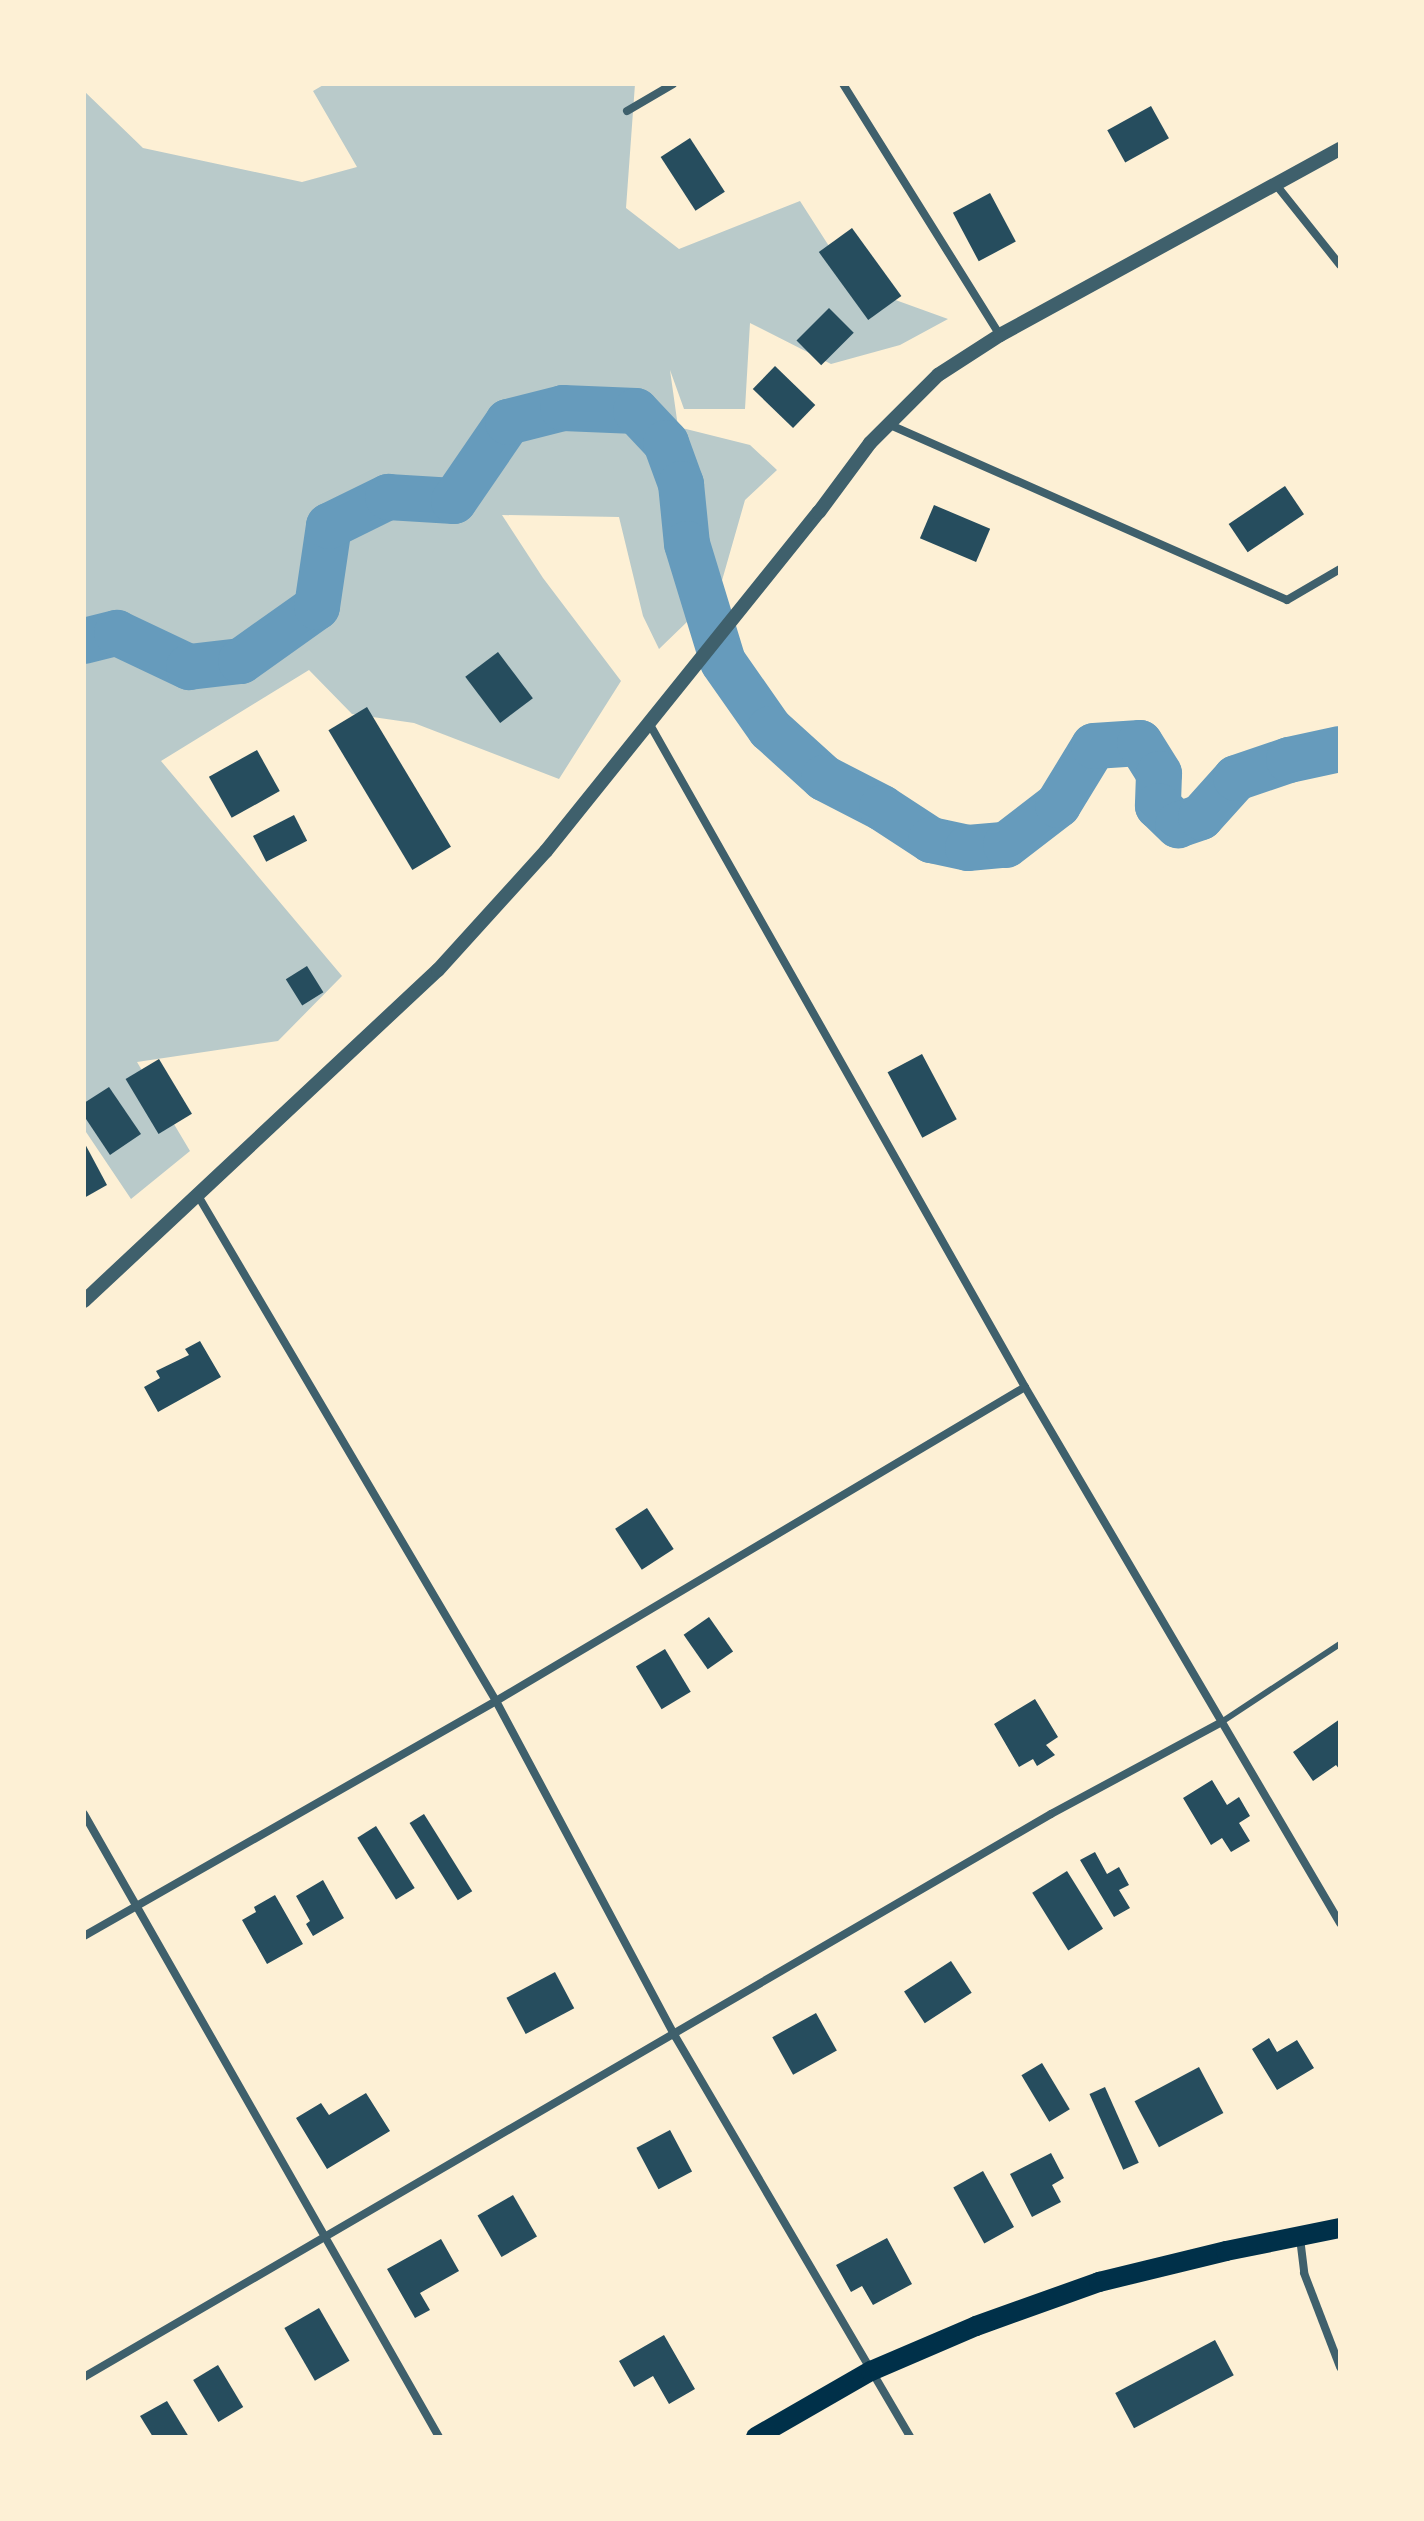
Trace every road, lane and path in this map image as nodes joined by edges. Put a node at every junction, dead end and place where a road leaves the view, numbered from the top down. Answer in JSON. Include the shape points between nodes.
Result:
{"nodes":[{"id":1,"x":673,"y":84,"type":"edge"},
{"id":2,"x":843,"y":84,"type":"edge"},
{"id":3,"x":627,"y":111,"type":"dead end"},
{"id":4,"x":1340,"y":149,"type":"edge"},
{"id":5,"x":1277,"y":186,"type":"junction"},
{"id":6,"x":1340,"y":265,"type":"edge"},
{"id":7,"x":1000,"y":335,"type":"junction"},
{"id":8,"x":888,"y":424,"type":"junction"},
{"id":9,"x":1340,"y":569,"type":"edge"},
{"id":10,"x":653,"y":719,"type":"junction"},
{"id":11,"x":197,"y":1194,"type":"junction"},
{"id":12,"x":84,"y":1301,"type":"edge"},
{"id":13,"x":1025,"y":1387,"type":"junction"},
{"id":14,"x":1340,"y":1644,"type":"edge"},
{"id":15,"x":496,"y":1701,"type":"junction"},
{"id":16,"x":1220,"y":1723,"type":"junction"},
{"id":17,"x":84,"y":1814,"type":"edge"},
{"id":18,"x":136,"y":1906,"type":"junction"},
{"id":19,"x":1340,"y":1923,"type":"edge"},
{"id":20,"x":84,"y":1936,"type":"edge"},
{"id":21,"x":675,"y":2036,"type":"junction"},
{"id":22,"x":1340,"y":2228,"type":"edge"},
{"id":23,"x":1300,"y":2235,"type":"junction"},
{"id":24,"x":324,"y":2239,"type":"junction"},
{"id":25,"x":1340,"y":2367,"type":"edge"},
{"id":26,"x":871,"y":2371,"type":"junction"},
{"id":27,"x":84,"y":2377,"type":"edge"},
{"id":28,"x":439,"y":2437,"type":"edge"},
{"id":29,"x":756,"y":2437,"type":"edge"},
{"id":30,"x":910,"y":2437,"type":"edge"}],
"edges":[{"from":1,"to":3,"type":"street"},
{"from":2,"to":7,"type":"street"},
{"from":4,"to":5,"type":"street"},
{"from":5,"to":6,"type":"street"},
{"from":5,"to":7,"type":"street"},
{"from":7,"to":8,"type":"street","via":[[938,375]]},
{"from":8,"to":9,"type":"street","via":[[1287,600]]},
{"from":8,"to":10,"type":"street"},
{"from":10,"to":11,"type":"street","via":[[546,851],[438,970]]},
{"from":10,"to":13,"type":"street"},
{"from":11,"to":12,"type":"street"},
{"from":11,"to":15,"type":"street"},
{"from":13,"to":15,"type":"street"},
{"from":13,"to":16,"type":"street"},
{"from":14,"to":16,"type":"lane"},
{"from":15,"to":18,"type":"street"},
{"from":15,"to":21,"type":"street"},
{"from":16,"to":19,"type":"street"},
{"from":16,"to":21,"type":"street","via":[[1051,1814]]},
{"from":17,"to":18,"type":"street"},
{"from":18,"to":20,"type":"street"},
{"from":18,"to":24,"type":"street"},
{"from":21,"to":24,"type":"street"},
{"from":21,"to":26,"type":"street"},
{"from":22,"to":23,"type":"main road"},
{"from":23,"to":25,"type":"street","via":[[1304,2273]]},
{"from":23,"to":26,"type":"main road","via":[[1099,2282]]},
{"from":24,"to":27,"type":"street"},
{"from":24,"to":28,"type":"street"},
{"from":26,"to":29,"type":"main road"},
{"from":26,"to":30,"type":"street"}]}
